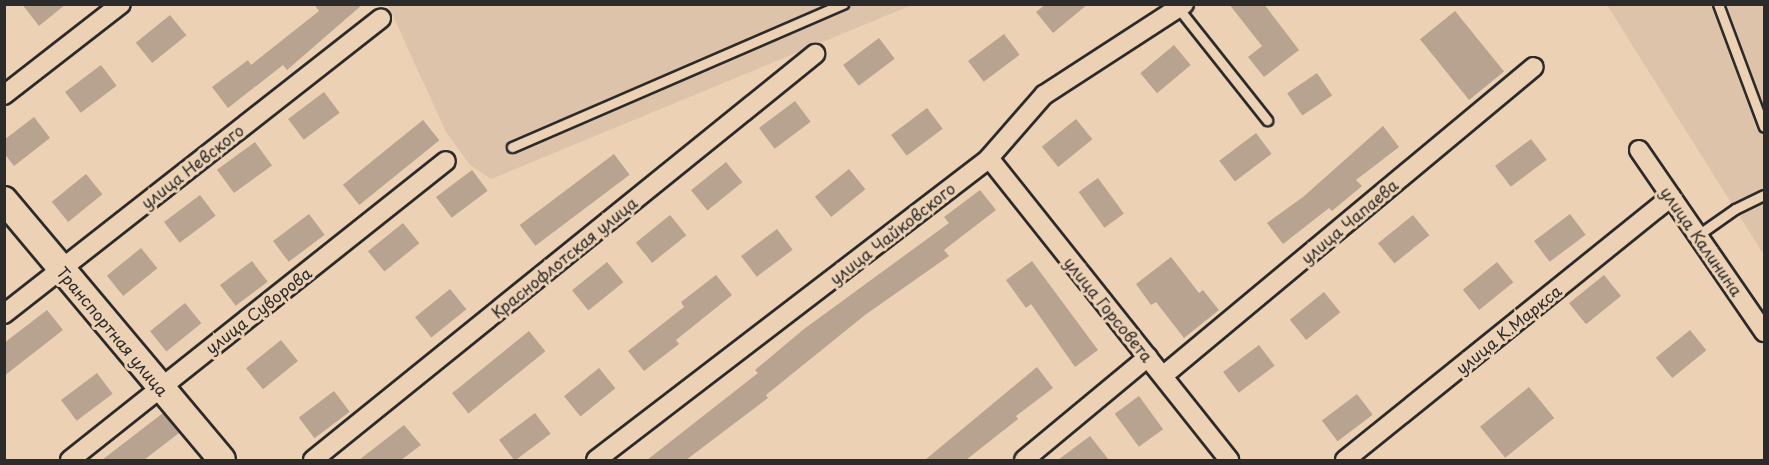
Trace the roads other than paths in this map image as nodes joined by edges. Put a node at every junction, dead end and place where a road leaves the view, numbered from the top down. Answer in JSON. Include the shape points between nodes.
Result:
{"nodes":[{"id":1,"x":121,"y":4,"type":"edge"},
{"id":2,"x":843,"y":4,"type":"edge"},
{"id":3,"x":1718,"y":4,"type":"edge"},
{"id":4,"x":1181,"y":7,"type":"edge"},
{"id":5,"x":381,"y":18,"type":"dead end"},
{"id":6,"x":815,"y":54,"type":"dead end"},
{"id":7,"x":1534,"y":67,"type":"dead end"},
{"id":8,"x":4,"y":95,"type":"edge"},
{"id":9,"x":1267,"y":120,"type":"dead end"},
{"id":10,"x":1764,"y":127,"type":"edge"},
{"id":11,"x":512,"y":147,"type":"dead end"},
{"id":12,"x":1639,"y":150,"type":"dead end"},
{"id":13,"x":988,"y":158,"type":"junction"},
{"id":14,"x":446,"y":161,"type":"dead end"},
{"id":15,"x":1764,"y":195,"type":"edge"},
{"id":16,"x":1671,"y":196,"type":"junction"},
{"id":17,"x":4,"y":200,"type":"edge"},
{"id":18,"x":1698,"y":235,"type":"junction"},
{"id":19,"x":61,"y":268,"type":"junction"},
{"id":20,"x":4,"y":314,"type":"edge"},
{"id":21,"x":1764,"y":332,"type":"edge"},
{"id":22,"x":1148,"y":357,"type":"junction"},
{"id":23,"x":1164,"y":375,"type":"junction"},
{"id":24,"x":160,"y":387,"type":"junction"},
{"id":25,"x":70,"y":460,"type":"edge"},
{"id":26,"x":222,"y":460,"type":"edge"},
{"id":27,"x":313,"y":460,"type":"edge"},
{"id":28,"x":596,"y":460,"type":"edge"},
{"id":29,"x":1024,"y":460,"type":"edge"},
{"id":30,"x":1229,"y":460,"type":"edge"},
{"id":31,"x":1346,"y":460,"type":"edge"}],
"edges":[{"from":1,"to":8,"type":"street"},
{"from":2,"to":11,"type":"lane"},
{"from":3,"to":10,"type":"lane"},
{"from":4,"to":9,"type":"lane"},
{"from":4,"to":13,"type":"street","name":"улица Чайковского","via":[[1044,95]]},
{"from":5,"to":19,"type":"street","name":"улица Невского"},
{"from":6,"to":27,"type":"street","name":"Краснофлотская улица"},
{"from":7,"to":23,"type":"street","name":"улица Чапаева"},
{"from":12,"to":16,"type":"street","name":"улица Калинина"},
{"from":13,"to":22,"type":"street","name":"улица Горсовета"},
{"from":13,"to":28,"type":"street","name":"улица Чайковского"},
{"from":14,"to":24,"type":"street","name":"улица Суворова"},
{"from":15,"to":18,"type":"lane","via":[[1735,208]]},
{"from":16,"to":18,"type":"street","name":"улица Калинина"},
{"from":16,"to":31,"type":"street","name":"улица К.Маркса"},
{"from":17,"to":19,"type":"street","name":"Транспортная улица"},
{"from":18,"to":21,"type":"street","name":"улица Калинина"},
{"from":19,"to":20,"type":"street","name":"улица Невского"},
{"from":19,"to":24,"type":"street","name":"Транспортная улица"},
{"from":22,"to":23,"type":"street","name":"улица Горсовета"},
{"from":22,"to":29,"type":"street"},
{"from":23,"to":30,"type":"street","name":"улица Горсовета"},
{"from":24,"to":25,"type":"street","name":"улица Суворова"},
{"from":24,"to":26,"type":"street","name":"Транспортная улица"}]}
